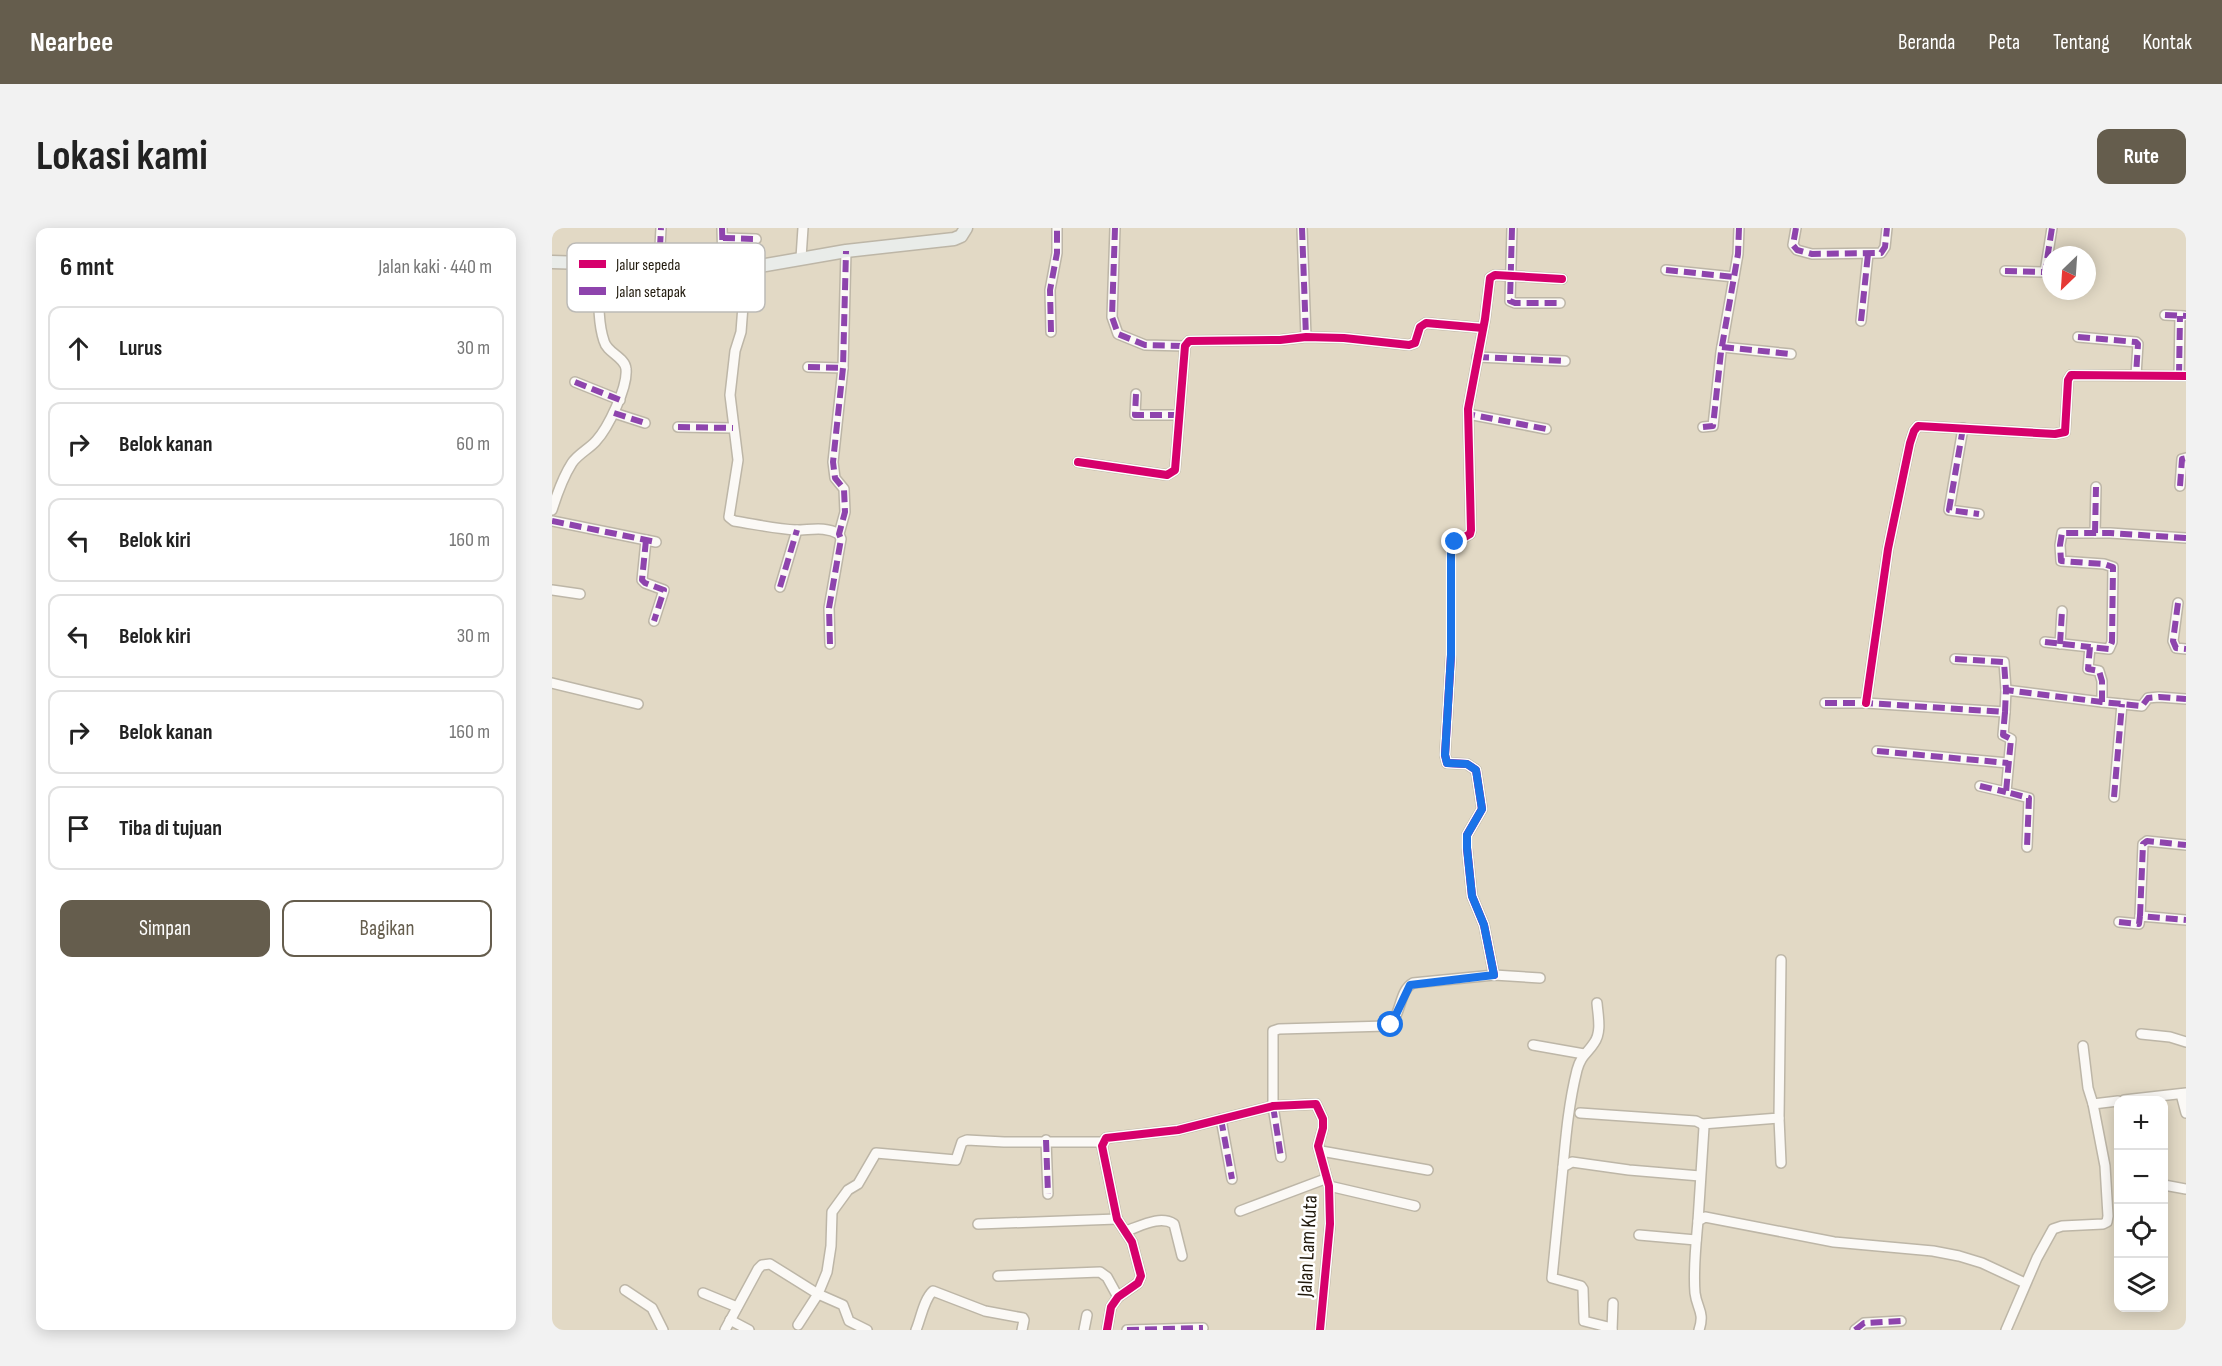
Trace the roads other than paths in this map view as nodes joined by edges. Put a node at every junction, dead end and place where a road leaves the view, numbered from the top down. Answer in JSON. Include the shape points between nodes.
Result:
{"nodes":[{"id":1,"x":661,"y":228,"type":"edge"},
{"id":2,"x":803,"y":228,"type":"edge"},
{"id":3,"x":966,"y":228,"type":"edge"},
{"id":4,"x":1057,"y":228,"type":"edge"},
{"id":5,"x":1115,"y":228,"type":"edge"},
{"id":6,"x":1302,"y":228,"type":"edge"},
{"id":7,"x":1512,"y":228,"type":"edge"},
{"id":8,"x":1739,"y":228,"type":"edge"},
{"id":9,"x":1796,"y":228,"type":"edge"},
{"id":10,"x":1887,"y":228,"type":"edge"},
{"id":11,"x":2052,"y":228,"type":"edge"},
{"id":12,"x":722,"y":233,"type":"edge"},
{"id":13,"x":756,"y":239,"type":"dead end"},
{"id":14,"x":660,"y":243,"type":"edge"},
{"id":15,"x":846,"y":251,"type":"junction"},
{"id":16,"x":1868,"y":254,"type":"junction"},
{"id":17,"x":801,"y":258,"type":"junction"},
{"id":18,"x":765,"y":263,"type":"edge"},
{"id":19,"x":1666,"y":270,"type":"dead end"},
{"id":20,"x":2005,"y":271,"type":"dead end"},
{"id":21,"x":1510,"y":276,"type":"junction"},
{"id":22,"x":1734,"y":277,"type":"junction"},
{"id":23,"x":1562,"y":279,"type":"dead end"},
{"id":24,"x":1560,"y":303,"type":"dead end"},
{"id":25,"x":601,"y":312,"type":"edge"},
{"id":26,"x":743,"y":312,"type":"edge"},
{"id":27,"x":2165,"y":315,"type":"dead end"},
{"id":28,"x":2183,"y":316,"type":"edge"},
{"id":29,"x":1861,"y":321,"type":"dead end"},
{"id":30,"x":1483,"y":328,"type":"junction"},
{"id":31,"x":1051,"y":332,"type":"dead end"},
{"id":32,"x":1306,"y":337,"type":"junction"},
{"id":33,"x":2078,"y":337,"type":"dead end"},
{"id":34,"x":1185,"y":346,"type":"junction"},
{"id":35,"x":1722,"y":347,"type":"junction"},
{"id":36,"x":1791,"y":354,"type":"dead end"},
{"id":37,"x":1477,"y":357,"type":"junction"},
{"id":38,"x":1565,"y":361,"type":"dead end"},
{"id":39,"x":808,"y":367,"type":"dead end"},
{"id":40,"x":843,"y":368,"type":"junction"},
{"id":41,"x":2136,"y":375,"type":"junction"},
{"id":42,"x":2183,"y":376,"type":"edge"},
{"id":43,"x":575,"y":382,"type":"dead end"},
{"id":44,"x":1136,"y":394,"type":"dead end"},
{"id":45,"x":620,"y":400,"type":"junction"},
{"id":46,"x":614,"y":413,"type":"junction"},
{"id":47,"x":1468,"y":414,"type":"junction"},
{"id":48,"x":1179,"y":415,"type":"junction"},
{"id":49,"x":645,"y":423,"type":"dead end"},
{"id":50,"x":678,"y":427,"type":"dead end"},
{"id":51,"x":1703,"y":427,"type":"dead end"},
{"id":52,"x":733,"y":428,"type":"junction"},
{"id":53,"x":1963,"y":428,"type":"junction"},
{"id":54,"x":1546,"y":429,"type":"dead end"},
{"id":55,"x":2186,"y":458,"type":"edge"},
{"id":56,"x":1078,"y":462,"type":"dead end"},
{"id":57,"x":2180,"y":486,"type":"dead end"},
{"id":58,"x":2096,"y":487,"type":"dead end"},
{"id":59,"x":552,"y":510,"type":"edge"},
{"id":60,"x":1979,"y":514,"type":"dead end"},
{"id":61,"x":552,"y":521,"type":"edge"},
{"id":62,"x":797,"y":530,"type":"junction"},
{"id":63,"x":2095,"y":533,"type":"junction"},
{"id":64,"x":839,"y":534,"type":"junction"},
{"id":65,"x":2186,"y":538,"type":"edge"},
{"id":66,"x":780,"y":587,"type":"dead end"},
{"id":67,"x":552,"y":590,"type":"edge"},
{"id":68,"x":580,"y":594,"type":"dead end"},
{"id":69,"x":2178,"y":603,"type":"dead end"},
{"id":70,"x":2062,"y":611,"type":"dead end"},
{"id":71,"x":654,"y":621,"type":"dead end"},
{"id":72,"x":2045,"y":642,"type":"dead end"},
{"id":73,"x":830,"y":644,"type":"dead end"},
{"id":74,"x":2060,"y":644,"type":"junction"},
{"id":75,"x":2090,"y":647,"type":"junction"},
{"id":76,"x":2186,"y":649,"type":"edge"},
{"id":77,"x":1955,"y":658,"type":"dead end"},
{"id":78,"x":552,"y":683,"type":"edge"},
{"id":79,"x":2006,"y":690,"type":"junction"},
{"id":80,"x":2186,"y":699,"type":"edge"},
{"id":81,"x":2102,"y":702,"type":"junction"},
{"id":82,"x":1825,"y":703,"type":"dead end"},
{"id":83,"x":1866,"y":703,"type":"junction"},
{"id":84,"x":2122,"y":704,"type":"junction"},
{"id":85,"x":638,"y":705,"type":"dead end"},
{"id":86,"x":2004,"y":712,"type":"junction"},
{"id":87,"x":1877,"y":752,"type":"dead end"},
{"id":88,"x":2008,"y":763,"type":"junction"},
{"id":89,"x":1980,"y":786,"type":"dead end"},
{"id":90,"x":2006,"y":792,"type":"junction"},
{"id":91,"x":2114,"y":797,"type":"dead end"},
{"id":92,"x":2186,"y":846,"type":"edge"},
{"id":93,"x":2027,"y":848,"type":"dead end"},
{"id":94,"x":2140,"y":916,"type":"junction"},
{"id":95,"x":2186,"y":920,"type":"edge"},
{"id":96,"x":2120,"y":922,"type":"dead end"},
{"id":97,"x":1781,"y":960,"type":"dead end"},
{"id":98,"x":1494,"y":975,"type":"junction"},
{"id":99,"x":1540,"y":978,"type":"dead end"},
{"id":100,"x":1597,"y":1003,"type":"dead end"},
{"id":101,"x":2141,"y":1034,"type":"dead end"},
{"id":102,"x":2186,"y":1042,"type":"edge"},
{"id":103,"x":1533,"y":1045,"type":"dead end"},
{"id":104,"x":2084,"y":1046,"type":"dead end"},
{"id":105,"x":1584,"y":1054,"type":"junction"},
{"id":106,"x":2183,"y":1094,"type":"edge"},
{"id":107,"x":2166,"y":1096,"type":"edge"},
{"id":108,"x":2114,"y":1101,"type":"edge"},
{"id":109,"x":2093,"y":1104,"type":"junction"},
{"id":110,"x":1273,"y":1106,"type":"junction"},
{"id":111,"x":1580,"y":1113,"type":"dead end"},
{"id":112,"x":2186,"y":1113,"type":"edge"},
{"id":113,"x":1779,"y":1118,"type":"junction"},
{"id":114,"x":1221,"y":1119,"type":"junction"},
{"id":115,"x":1702,"y":1124,"type":"junction"},
{"id":116,"x":1046,"y":1140,"type":"junction"},
{"id":117,"x":1103,"y":1142,"type":"junction"},
{"id":118,"x":1321,"y":1151,"type":"junction"},
{"id":119,"x":1281,"y":1157,"type":"dead end"},
{"id":120,"x":1781,"y":1163,"type":"dead end"},
{"id":121,"x":1563,"y":1167,"type":"junction"},
{"id":122,"x":1428,"y":1170,"type":"dead end"},
{"id":123,"x":1700,"y":1176,"type":"junction"},
{"id":124,"x":1232,"y":1179,"type":"dead end"},
{"id":125,"x":1327,"y":1182,"type":"junction"},
{"id":126,"x":2168,"y":1186,"type":"edge"},
{"id":127,"x":2186,"y":1189,"type":"edge"},
{"id":128,"x":1048,"y":1194,"type":"dead end"},
{"id":129,"x":1415,"y":1206,"type":"dead end"},
{"id":130,"x":1240,"y":1211,"type":"dead end"},
{"id":131,"x":1117,"y":1220,"type":"junction"},
{"id":132,"x":1698,"y":1221,"type":"junction"},
{"id":133,"x":978,"y":1224,"type":"dead end"},
{"id":134,"x":1126,"y":1231,"type":"junction"},
{"id":135,"x":1639,"y":1235,"type":"dead end"},
{"id":136,"x":1696,"y":1240,"type":"junction"},
{"id":137,"x":1182,"y":1256,"type":"dead end"},
{"id":138,"x":998,"y":1276,"type":"dead end"},
{"id":139,"x":2025,"y":1283,"type":"junction"},
{"id":140,"x":625,"y":1290,"type":"dead end"},
{"id":141,"x":703,"y":1293,"type":"dead end"},
{"id":142,"x":818,"y":1294,"type":"junction"},
{"id":143,"x":1118,"y":1297,"type":"junction"},
{"id":144,"x":1613,"y":1303,"type":"dead end"},
{"id":145,"x":737,"y":1307,"type":"junction"},
{"id":146,"x":1087,"y":1315,"type":"dead end"},
{"id":147,"x":730,"y":1320,"type":"junction"},
{"id":148,"x":1901,"y":1321,"type":"dead end"},
{"id":149,"x":798,"y":1325,"type":"dead end"},
{"id":150,"x":1203,"y":1328,"type":"dead end"},
{"id":151,"x":663,"y":1330,"type":"edge"},
{"id":152,"x":725,"y":1330,"type":"edge"},
{"id":153,"x":749,"y":1330,"type":"edge"},
{"id":154,"x":867,"y":1330,"type":"edge"},
{"id":155,"x":916,"y":1330,"type":"edge"},
{"id":156,"x":1022,"y":1330,"type":"edge"},
{"id":157,"x":1084,"y":1330,"type":"edge"},
{"id":158,"x":1107,"y":1330,"type":"edge"},
{"id":159,"x":1127,"y":1330,"type":"edge"},
{"id":160,"x":1320,"y":1330,"type":"edge"},
{"id":161,"x":1612,"y":1330,"type":"edge"},
{"id":162,"x":1699,"y":1330,"type":"edge"},
{"id":163,"x":1855,"y":1330,"type":"edge"},
{"id":164,"x":2006,"y":1330,"type":"edge"}],
"edges":[{"from":1,"to":14,"type":"street"},
{"from":2,"to":17,"type":"street"},
{"from":3,"to":15,"type":"street","via":[[954,239]]},
{"from":4,"to":31,"type":"street","via":[[1050,290]]},
{"from":5,"to":34,"type":"street","via":[[1112,317],[1118,334],[1145,345]]},
{"from":6,"to":32,"type":"street"},
{"from":7,"to":21,"type":"street"},
{"from":8,"to":22,"type":"street"},
{"from":9,"to":16,"type":"street","via":[[1794,245],[1799,252]]},
{"from":10,"to":16,"type":"street","via":[[1881,253]]},
{"from":11,"to":20,"type":"street","via":[[2045,272]]},
{"from":12,"to":13,"type":"street"},
{"from":15,"to":17,"type":"street"},
{"from":15,"to":40,"type":"street"},
{"from":16,"to":29,"type":"street"},
{"from":17,"to":18,"type":"street"},
{"from":19,"to":22,"type":"street"},
{"from":21,"to":23,"type":"street"},
{"from":21,"to":24,"type":"street","via":[[1512,302]]},
{"from":21,"to":30,"type":"street","via":[[1490,278]]},
{"from":22,"to":35,"type":"street"},
{"from":25,"to":45,"type":"street","via":[[604,341],[626,367]]},
{"from":26,"to":52,"type":"street","via":[[730,395]]},
{"from":27,"to":28,"type":"street"},
{"from":28,"to":42,"type":"street"},
{"from":30,"to":32,"type":"street","via":[[1426,323],[1421,325],[1413,345]]},
{"from":30,"to":37,"type":"street"},
{"from":32,"to":34,"type":"street","via":[[1191,340]]},
{"from":33,"to":41,"type":"street","via":[[2136,342]]},
{"from":34,"to":48,"type":"street"},
{"from":35,"to":36,"type":"street"},
{"from":35,"to":51,"type":"street","via":[[1713,426]]},
{"from":37,"to":38,"type":"street"},
{"from":37,"to":47,"type":"street"},
{"from":39,"to":40,"type":"street"},
{"from":40,"to":64,"type":"street","via":[[833,462],[835,478],[844,489],[845,512]]},
{"from":41,"to":42,"type":"street"},
{"from":41,"to":53,"type":"street","via":[[2072,375],[2068,380],[2065,432]]},
{"from":43,"to":45,"type":"street"},
{"from":44,"to":48,"type":"street","via":[[1135,415]]},
{"from":45,"to":46,"type":"street"},
{"from":46,"to":49,"type":"street"},
{"from":46,"to":59,"type":"street","via":[[597,441],[573,460]]},
{"from":47,"to":54,"type":"street"},
{"from":47,"to":98,"type":"street","via":[[1471,530],[1451,550],[1451,655],[1445,755],[1447,763],[1467,764],[1476,770],[1482,809],[1467,835],[1467,848],[1472,896],[1484,925]]},
{"from":48,"to":56,"type":"street","via":[[1175,470],[1171,474]]},
{"from":50,"to":52,"type":"street"},
{"from":52,"to":62,"type":"street","via":[[738,460],[730,519]]},
{"from":53,"to":60,"type":"street","via":[[1949,510]]},
{"from":53,"to":83,"type":"street","via":[[1918,426],[1914,431],[1888,549]]},
{"from":55,"to":57,"type":"street","via":[[2182,459]]},
{"from":58,"to":63,"type":"street"},
{"from":61,"to":71,"type":"street","via":[[651,541],[642,580],[664,590]]},
{"from":62,"to":64,"type":"street","via":[[824,529]]},
{"from":62,"to":66,"type":"street"},
{"from":63,"to":65,"type":"street"},
{"from":63,"to":75,"type":"street","via":[[2062,533],[2060,545],[2061,561],[2114,567],[2112,642],[2109,649]]},
{"from":64,"to":73,"type":"street"},
{"from":67,"to":68,"type":"street"},
{"from":69,"to":76,"type":"street","via":[[2173,641],[2176,648]]},
{"from":70,"to":74,"type":"street"},
{"from":72,"to":74,"type":"street"},
{"from":74,"to":75,"type":"street"},
{"from":75,"to":81,"type":"street","via":[[2088,669],[2098,671]]},
{"from":77,"to":79,"type":"street","via":[[2004,662]]},
{"from":78,"to":85,"type":"street"},
{"from":79,"to":81,"type":"street"},
{"from":79,"to":86,"type":"street"},
{"from":80,"to":84,"type":"street","via":[[2159,697],[2148,698],[2142,706]]},
{"from":81,"to":84,"type":"street"},
{"from":82,"to":83,"type":"street"},
{"from":83,"to":86,"type":"street"},
{"from":84,"to":91,"type":"street"},
{"from":86,"to":88,"type":"street","via":[[2003,735],[2011,739]]},
{"from":87,"to":88,"type":"street"},
{"from":88,"to":90,"type":"street"},
{"from":89,"to":90,"type":"street"},
{"from":90,"to":93,"type":"street","via":[[2030,798]]},
{"from":92,"to":94,"type":"street","via":[[2147,841],[2143,844]]},
{"from":94,"to":95,"type":"street"},
{"from":94,"to":96,"type":"street","via":[[2139,924]]},
{"from":97,"to":113,"type":"street"},
{"from":98,"to":99,"type":"street"},
{"from":98,"to":110,"type":"street","via":[[1410,985],[1388,1026],[1272,1031]]},
{"from":100,"to":105,"type":"street","via":[[1596,1040]]},
{"from":101,"to":102,"type":"street"},
{"from":103,"to":105,"type":"street"},
{"from":104,"to":109,"type":"street"},
{"from":105,"to":121,"type":"street","via":[[1567,1113]]},
{"from":106,"to":107,"type":"street"},
{"from":106,"to":112,"type":"street"},
{"from":108,"to":109,"type":"street"},
{"from":109,"to":139,"type":"street","via":[[2105,1166],[2107,1220],[2103,1224],[2053,1229]]},
{"from":110,"to":114,"type":"street"},
{"from":110,"to":118,"type":"street","name":"Jalan Lam Kuta","via":[[1318,1104],[1323,1119],[1318,1146]]},
{"from":110,"to":119,"type":"street"},
{"from":111,"to":115,"type":"street"},
{"from":113,"to":115,"type":"street"},
{"from":113,"to":120,"type":"street"},
{"from":114,"to":117,"type":"street","via":[[1178,1130],[1106,1138]]},
{"from":114,"to":124,"type":"street"},
{"from":115,"to":123,"type":"street"},
{"from":116,"to":117,"type":"street"},
{"from":116,"to":128,"type":"street"},
{"from":116,"to":142,"type":"street","via":[[967,1140],[962,1142],[956,1160],[876,1153],[858,1184],[848,1190],[832,1212],[831,1246]]},
{"from":117,"to":131,"type":"street"},
{"from":118,"to":122,"type":"street"},
{"from":118,"to":125,"type":"street","name":"Jalan Lam Kuta"},
{"from":121,"to":123,"type":"street","via":[[1572,1162]]},
{"from":121,"to":161,"type":"street","via":[[1552,1278],[1581,1286],[1584,1321]]},
{"from":123,"to":132,"type":"street"},
{"from":125,"to":129,"type":"street"},
{"from":125,"to":130,"type":"street"},
{"from":125,"to":160,"type":"street","name":"Jalan Lam Kuta","via":[[1330,1224]]},
{"from":126,"to":127,"type":"street"},
{"from":131,"to":133,"type":"street"},
{"from":131,"to":134,"type":"street"},
{"from":132,"to":136,"type":"street"},
{"from":132,"to":139,"type":"street","via":[[1705,1217],[1834,1242],[1934,1251],[1982,1263]]},
{"from":134,"to":137,"type":"street","via":[[1163,1219],[1169,1221],[1174,1224]]},
{"from":134,"to":143,"type":"street","via":[[1141,1280]]},
{"from":135,"to":136,"type":"street"},
{"from":136,"to":162,"type":"street","via":[[1695,1292],[1702,1316]]},
{"from":138,"to":143,"type":"street","via":[[1100,1272]]},
{"from":139,"to":164,"type":"street"},
{"from":140,"to":151,"type":"street","via":[[652,1308]]},
{"from":141,"to":145,"type":"street"},
{"from":142,"to":145,"type":"street","via":[[766,1264],[758,1269]]},
{"from":142,"to":149,"type":"street"},
{"from":142,"to":154,"type":"street","via":[[843,1305],[849,1321]]},
{"from":143,"to":158,"type":"street","via":[[1111,1307]]},
{"from":144,"to":161,"type":"street"},
{"from":145,"to":147,"type":"street"},
{"from":146,"to":157,"type":"street"},
{"from":147,"to":152,"type":"street"},
{"from":147,"to":153,"type":"street"},
{"from":148,"to":163,"type":"street","via":[[1864,1323]]},
{"from":150,"to":159,"type":"street"},
{"from":155,"to":156,"type":"street","via":[[933,1291],[985,1311],[1023,1318]]}]}
